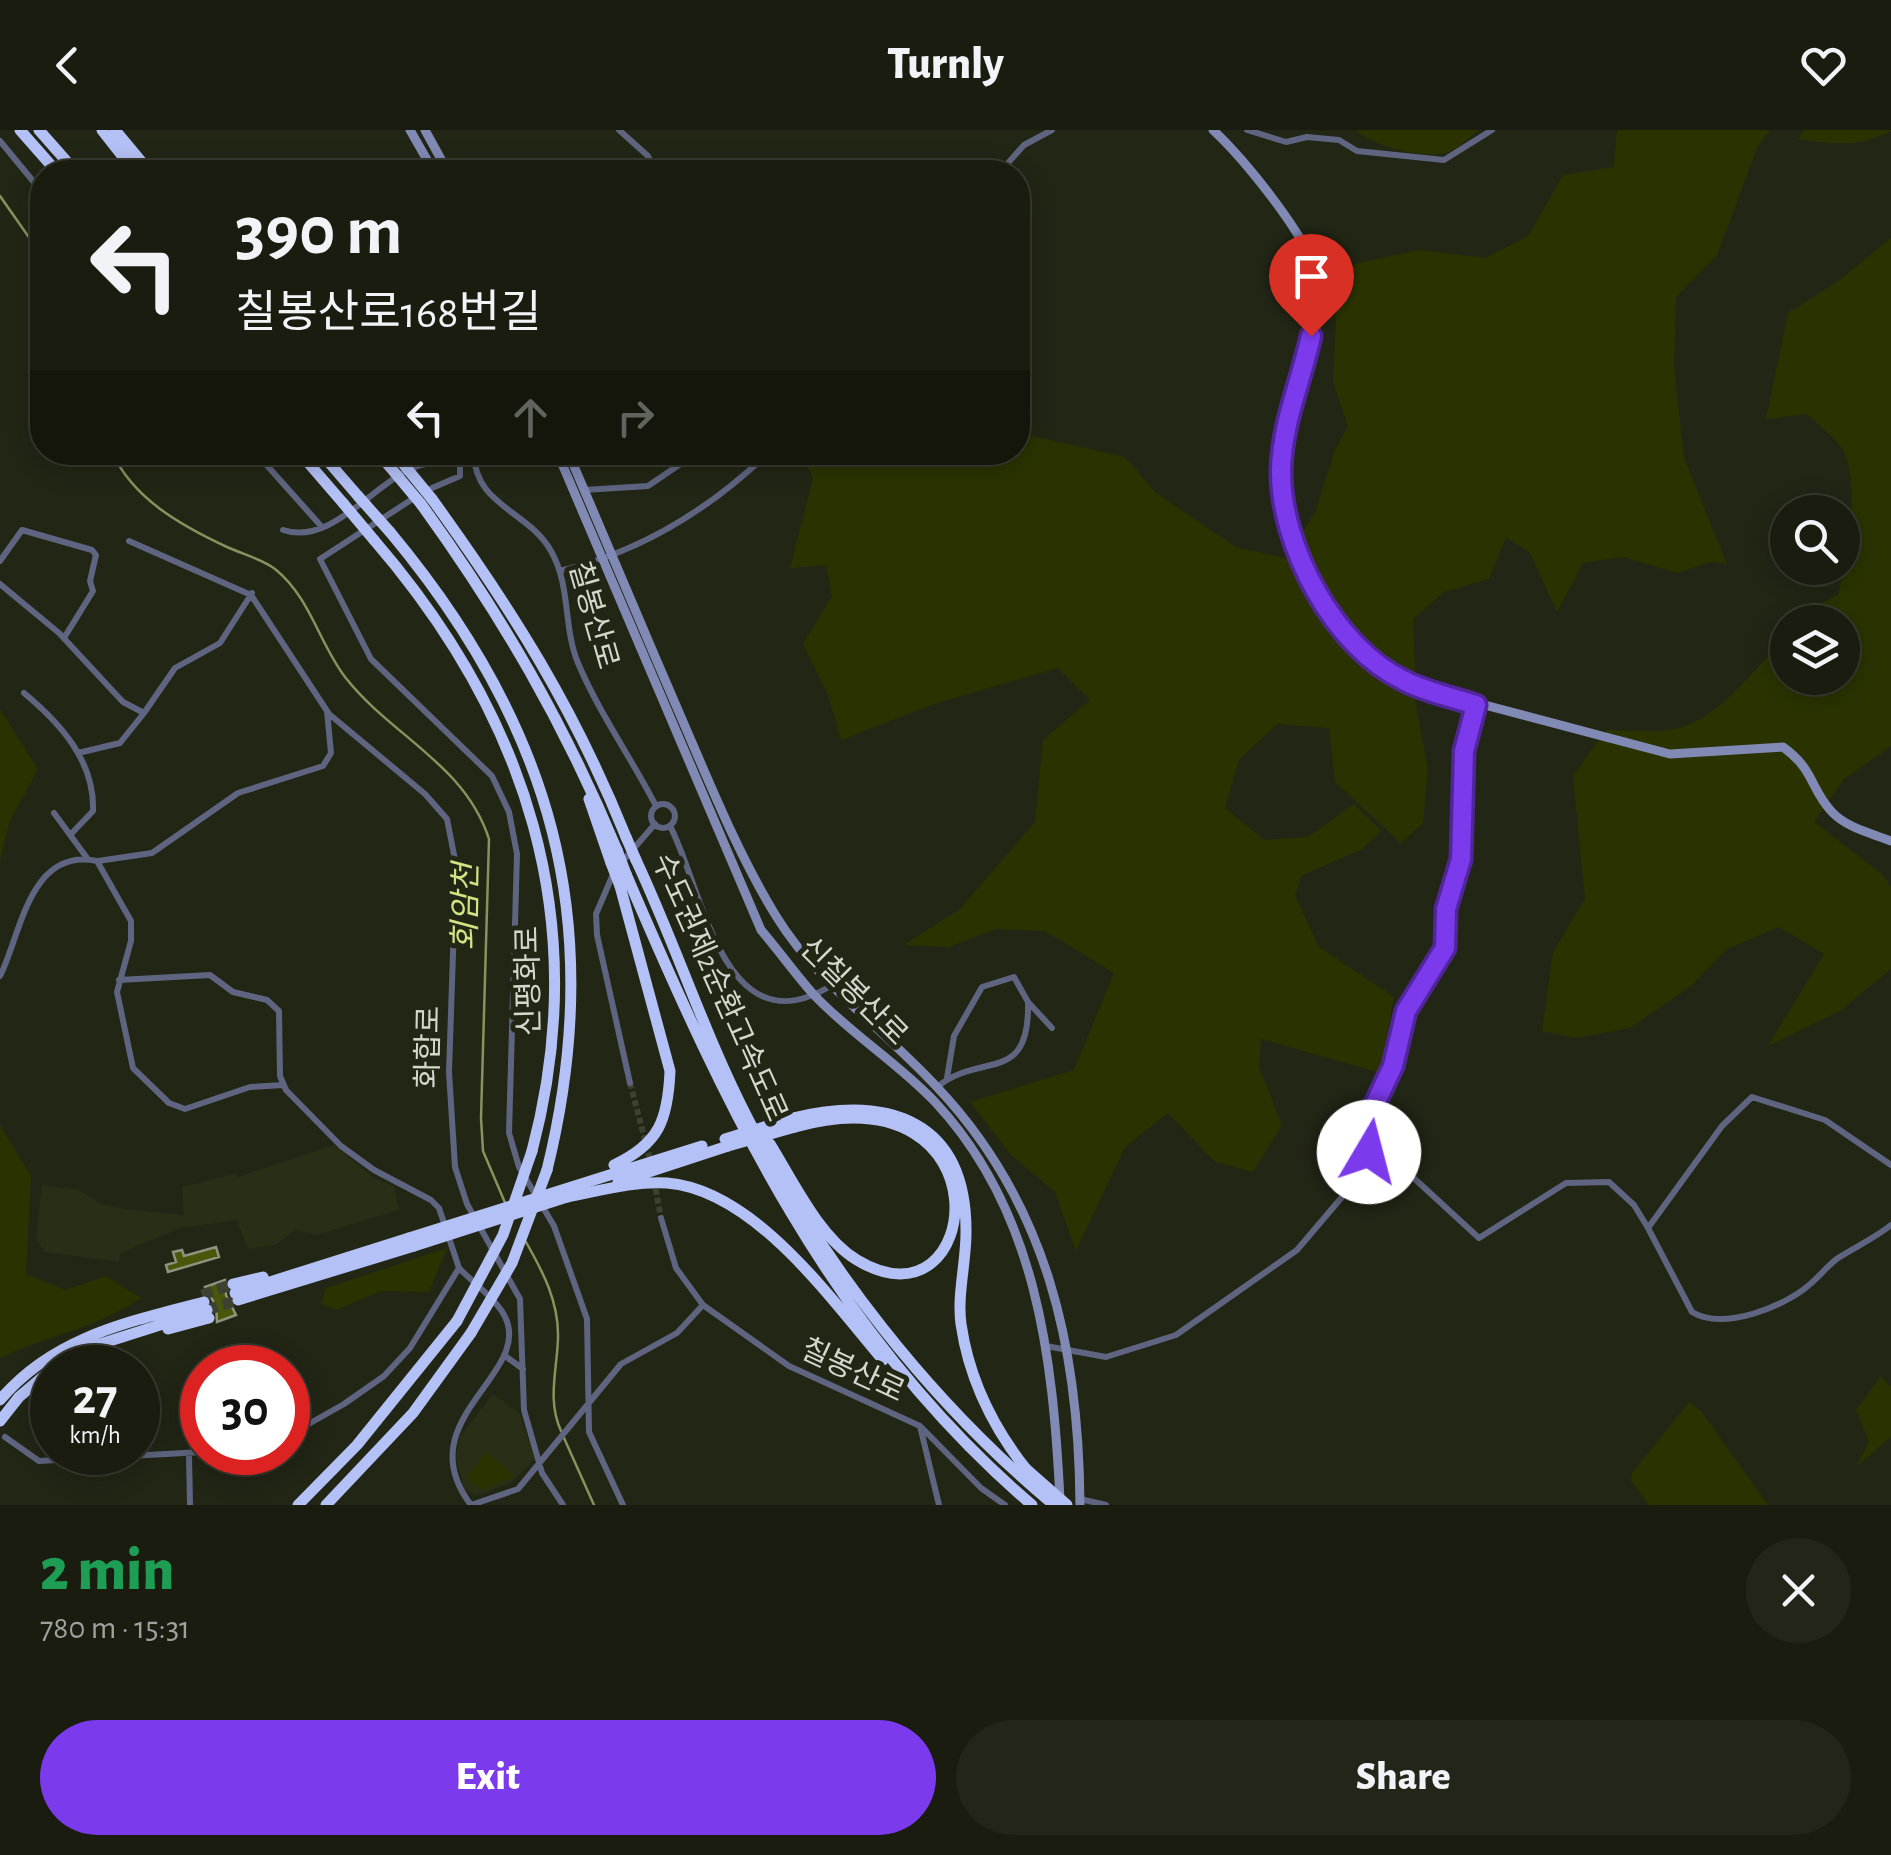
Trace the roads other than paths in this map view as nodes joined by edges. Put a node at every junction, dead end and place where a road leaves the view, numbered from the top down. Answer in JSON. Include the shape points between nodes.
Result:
{"nodes":[{"id":1,"x":20,"y":130,"type":"edge"},
{"id":2,"x":39,"y":130,"type":"edge"},
{"id":3,"x":102,"y":130,"type":"edge"},
{"id":4,"x":115,"y":130,"type":"edge"},
{"id":5,"x":410,"y":130,"type":"edge"},
{"id":6,"x":425,"y":130,"type":"edge"},
{"id":7,"x":619,"y":130,"type":"edge"},
{"id":8,"x":1052,"y":130,"type":"edge"},
{"id":9,"x":1213,"y":130,"type":"edge"},
{"id":10,"x":1248,"y":130,"type":"edge"},
{"id":11,"x":1492,"y":130,"type":"edge"},
{"id":12,"x":0,"y":141,"type":"edge"},
{"id":13,"x":46,"y":160,"type":"edge"},
{"id":14,"x":65,"y":160,"type":"edge"},
{"id":15,"x":126,"y":160,"type":"edge"},
{"id":16,"x":140,"y":160,"type":"edge"},
{"id":17,"x":427,"y":160,"type":"edge"},
{"id":18,"x":441,"y":160,"type":"edge"},
{"id":19,"x":650,"y":160,"type":"edge"},
{"id":20,"x":1011,"y":160,"type":"edge"},
{"id":21,"x":30,"y":177,"type":"edge"},
{"id":22,"x":267,"y":465,"type":"edge"},
{"id":23,"x":310,"y":465,"type":"edge"},
{"id":24,"x":331,"y":465,"type":"edge"},
{"id":25,"x":399,"y":465,"type":"edge"},
{"id":26,"x":435,"y":465,"type":"edge"},
{"id":27,"x":460,"y":465,"type":"edge"},
{"id":28,"x":475,"y":465,"type":"edge"},
{"id":29,"x":563,"y":465,"type":"edge"},
{"id":30,"x":573,"y":465,"type":"edge"},
{"id":31,"x":679,"y":465,"type":"edge"},
{"id":32,"x":755,"y":465,"type":"edge"},
{"id":33,"x":584,"y":490,"type":"junction"},
{"id":34,"x":427,"y":502,"type":"junction"},
{"id":35,"x":321,"y":526,"type":"junction"},
{"id":36,"x":283,"y":530,"type":"dead end"},
{"id":37,"x":129,"y":541,"type":"dead end"},
{"id":38,"x":606,"y":557,"type":"junction"},
{"id":39,"x":0,"y":562,"type":"edge"},
{"id":40,"x":560,"y":571,"type":"junction"},
{"id":41,"x":0,"y":584,"type":"edge"},
{"id":42,"x":252,"y":593,"type":"junction"},
{"id":43,"x":64,"y":638,"type":"junction"},
{"id":44,"x":24,"y":692,"type":"dead end"},
{"id":45,"x":1476,"y":705,"type":"junction"},
{"id":46,"x":328,"y":712,"type":"junction"},
{"id":47,"x":144,"y":713,"type":"junction"},
{"id":48,"x":572,"y":742,"type":"junction"},
{"id":49,"x":78,"y":754,"type":"junction"},
{"id":50,"x":656,"y":806,"type":"junction"},
{"id":51,"x":54,"y":814,"type":"dead end"},
{"id":52,"x":655,"y":824,"type":"junction"},
{"id":53,"x":670,"y":826,"type":"junction"},
{"id":54,"x":72,"y":833,"type":"junction"},
{"id":55,"x":1891,"y":841,"type":"edge"},
{"id":56,"x":88,"y":859,"type":"junction"},
{"id":57,"x":97,"y":861,"type":"junction"},
{"id":58,"x":0,"y":976,"type":"edge"},
{"id":59,"x":119,"y":980,"type":"junction"},
{"id":60,"x":832,"y":986,"type":"junction"},
{"id":61,"x":815,"y":996,"type":"junction"},
{"id":62,"x":1028,"y":1002,"type":"junction"},
{"id":63,"x":1052,"y":1028,"type":"dead end"},
{"id":64,"x":948,"y":1078,"type":"junction"},
{"id":65,"x":630,"y":1083,"type":"tunnel mouth"},
{"id":66,"x":282,"y":1084,"type":"junction"},
{"id":67,"x":937,"y":1086,"type":"junction"},
{"id":68,"x":734,"y":1087,"type":"junction"},
{"id":69,"x":794,"y":1122,"type":"junction"},
{"id":70,"x":1369,"y":1152,"type":"junction"},
{"id":71,"x":1891,"y":1165,"type":"edge"},
{"id":72,"x":617,"y":1177,"type":"junction"},
{"id":73,"x":661,"y":1218,"type":"tunnel mouth"},
{"id":74,"x":1891,"y":1225,"type":"edge"},
{"id":75,"x":1648,"y":1228,"type":"junction"},
{"id":76,"x":411,"y":1242,"type":"junction"},
{"id":77,"x":459,"y":1268,"type":"junction"},
{"id":78,"x":703,"y":1305,"type":"junction"},
{"id":79,"x":70,"y":1345,"type":"edge"},
{"id":80,"x":100,"y":1345,"type":"edge"},
{"id":81,"x":1046,"y":1346,"type":"junction"},
{"id":82,"x":1069,"y":1353,"type":"junction"},
{"id":83,"x":504,"y":1355,"type":"junction"},
{"id":84,"x":524,"y":1369,"type":"junction"},
{"id":85,"x":30,"y":1373,"type":"edge"},
{"id":86,"x":30,"y":1391,"type":"edge"},
{"id":87,"x":0,"y":1400,"type":"edge"},
{"id":88,"x":588,"y":1400,"type":"junction"},
{"id":89,"x":0,"y":1420,"type":"edge"},
{"id":90,"x":310,"y":1423,"type":"edge"},
{"id":91,"x":920,"y":1426,"type":"junction"},
{"id":92,"x":5,"y":1437,"type":"dead end"},
{"id":93,"x":963,"y":1441,"type":"junction"},
{"id":94,"x":180,"y":1455,"type":"edge"},
{"id":95,"x":542,"y":1457,"type":"junction"},
{"id":96,"x":1023,"y":1472,"type":"junction"},
{"id":97,"x":189,"y":1475,"type":"edge"},
{"id":98,"x":1068,"y":1504,"type":"edge"},
{"id":99,"x":190,"y":1505,"type":"edge"},
{"id":100,"x":298,"y":1505,"type":"edge"},
{"id":101,"x":326,"y":1505,"type":"edge"},
{"id":102,"x":471,"y":1505,"type":"edge"},
{"id":103,"x":563,"y":1505,"type":"edge"},
{"id":104,"x":623,"y":1505,"type":"edge"},
{"id":105,"x":939,"y":1505,"type":"edge"},
{"id":106,"x":1005,"y":1505,"type":"edge"},
{"id":107,"x":1032,"y":1505,"type":"edge"},
{"id":108,"x":1106,"y":1505,"type":"edge"}],
"edges":[{"from":1,"to":13,"type":"highway"},
{"from":2,"to":14,"type":"highway"},
{"from":3,"to":15,"type":"highway"},
{"from":4,"to":16,"type":"highway"},
{"from":5,"to":17,"type":"street"},
{"from":6,"to":18,"type":"street"},
{"from":7,"to":19,"type":"street"},
{"from":8,"to":20,"type":"street"},
{"from":9,"to":45,"type":"street","via":[[1268,193],[1314,270],[1316,316],[1281,468],[1295,555],[1356,644],[1400,679]]},
{"from":10,"to":11,"type":"street","via":[[1286,142],[1306,136],[1339,140],[1357,151],[1444,160]]},
{"from":12,"to":21,"type":"street"},
{"from":22,"to":35,"type":"street"},
{"from":23,"to":100,"type":"highway","name":"신평화로","bridge":true,"via":[[434,615],[479,686],[537,830],[557,988],[549,1090],[503,1236],[457,1321],[358,1445]]},
{"from":24,"to":101,"type":"highway","name":"신평화로","bridge":true,"via":[[450,611],[516,721],[562,870],[574,956],[566,1079],[546,1170],[512,1262],[413,1412]]},
{"from":25,"to":34,"type":"highway","name":"수도권제2순환고속도로","bridge":true},
{"from":26,"to":35,"type":"street","via":[[410,468]]},
{"from":27,"to":88,"type":"street","via":[[460,476],[320,560],[371,660],[482,764],[508,812],[517,854],[509,1133],[519,1167],[554,1226],[587,1319]]},
{"from":28,"to":40,"type":"street","name":"칠봉산로","via":[[480,486],[541,537]]},
{"from":29,"to":38,"type":"street","name":"신칠봉산로"},
{"from":30,"to":33,"type":"street","name":"신칠봉산로"},
{"from":31,"to":33,"type":"street","via":[[648,486]]},
{"from":32,"to":38,"type":"street","via":[[716,501]]},
{"from":33,"to":38,"type":"street","name":"신칠봉산로"},
{"from":34,"to":48,"type":"highway","name":"수도권제2순환고속도로"},
{"from":34,"to":68,"type":"highway","name":"수도권제2순환고속도로","bridge":true,"via":[[537,650],[590,750]]},
{"from":35,"to":36,"type":"street","via":[[308,533]]},
{"from":37,"to":42,"type":"street"},
{"from":38,"to":40,"type":"street"},
{"from":38,"to":60,"type":"street","name":"신칠봉산로","via":[[763,896]]},
{"from":38,"to":61,"type":"street","name":"신칠봉산로","via":[[762,930]]},
{"from":39,"to":43,"type":"street","via":[[22,530],[92,550],[93,591]]},
{"from":40,"to":50,"type":"street","name":"칠봉산로","via":[[578,662]]},
{"from":41,"to":43,"type":"street"},
{"from":42,"to":46,"type":"street","name":"화합로"},
{"from":42,"to":47,"type":"street","via":[[220,643],[175,668]]},
{"from":43,"to":47,"type":"street","via":[[123,702]]},
{"from":44,"to":49,"type":"street","via":[[52,716]]},
{"from":45,"to":55,"type":"street","via":[[1670,754],[1784,747],[1806,764],[1830,810]]},
{"from":45,"to":70,"type":"street","via":[[1464,751],[1461,859],[1446,909],[1445,948],[1406,1011],[1393,1066],[1374,1106]]},
{"from":46,"to":57,"type":"street","via":[[330,753],[323,766],[238,793],[152,853]]},
{"from":46,"to":84,"type":"street","name":"화합로","via":[[425,794],[452,837],[450,1136],[468,1204],[520,1298]]},
{"from":47,"to":49,"type":"street","via":[[120,744]]},
{"from":48,"to":72,"type":"highway","bridge":true,"via":[[670,1071],[668,1102],[654,1139]]},
{"from":48,"to":93,"type":"highway","name":"수도권제2순환고속도로","bridge":true,"via":[[696,1040],[762,1168],[843,1298]]},
{"from":49,"to":54,"type":"street","via":[[94,806]]},
{"from":50,"to":52,"type":"street"},
{"from":50,"to":53,"type":"street","via":[[674,810]]},
{"from":51,"to":54,"type":"street"},
{"from":52,"to":53,"type":"street"},
{"from":52,"to":65,"type":"street","via":[[617,868],[596,914]]},
{"from":53,"to":61,"type":"street","via":[[708,930],[738,979],[768,997]]},
{"from":54,"to":56,"type":"street"},
{"from":56,"to":57,"type":"street"},
{"from":56,"to":58,"type":"street","via":[[54,870],[28,899]]},
{"from":57,"to":59,"type":"street","via":[[131,921]]},
{"from":59,"to":66,"type":"street","via":[[210,974],[232,992],[273,1003],[279,1011]]},
{"from":59,"to":66,"type":"street","via":[[130,1063],[168,1103],[191,1108],[250,1087]]},
{"from":60,"to":61,"type":"street"},
{"from":60,"to":67,"type":"street","name":"신칠봉산로"},
{"from":61,"to":81,"type":"street","name":"신칠봉산로","via":[[936,1102],[970,1146],[1015,1226],[1041,1306]]},
{"from":62,"to":63,"type":"street"},
{"from":62,"to":64,"type":"street","via":[[1022,1048],[978,1072]]},
{"from":62,"to":64,"type":"street","via":[[1014,977],[978,989],[954,1036]]},
{"from":64,"to":67,"type":"street"},
{"from":66,"to":77,"type":"street","via":[[342,1146],[439,1208]]},
{"from":67,"to":82,"type":"street","name":"신칠봉산로","via":[[1027,1222],[1052,1280]]},
{"from":68,"to":69,"type":"highway","via":[[830,1234],[856,1259],[896,1274],[928,1265],[944,1249],[956,1225],[955,1198],[942,1163],[921,1139],[872,1117]]},
{"from":68,"to":96,"type":"highway","name":"수도권제2순환고속도로","via":[[789,1194],[838,1267],[916,1370]]},
{"from":69,"to":72,"type":"highway","bridge":true},
{"from":69,"to":96,"type":"highway","via":[[835,1108],[887,1111],[930,1136],[954,1168],[965,1202],[960,1322],[990,1418]]},
{"from":70,"to":75,"type":"street","via":[[1405,1170],[1479,1238],[1566,1183],[1609,1182]]},
{"from":70,"to":82,"type":"street","via":[[1359,1177],[1296,1250],[1176,1335],[1106,1358]]},
{"from":71,"to":75,"type":"street","via":[[1825,1120],[1752,1097],[1722,1126]]},
{"from":72,"to":76,"type":"highway","bridge":true},
{"from":72,"to":76,"type":"highway","bridge":true},
{"from":72,"to":93,"type":"highway","via":[[686,1186],[755,1221]]},
{"from":73,"to":78,"type":"street","name":"칠봉산로","via":[[676,1268]]},
{"from":74,"to":75,"type":"street","via":[[1780,1304],[1700,1317]]},
{"from":76,"to":76,"type":"highway","via":[[359,1254],[236,1296],[341,1270]]},
{"from":77,"to":83,"type":"street","via":[[504,1315]]},
{"from":77,"to":90,"type":"street","via":[[410,1348],[384,1376]]},
{"from":78,"to":88,"type":"street","via":[[677,1333],[622,1364]]},
{"from":78,"to":91,"type":"street","name":"칠봉산로","via":[[789,1366]]},
{"from":79,"to":80,"type":"highway","via":[[205,1306]]},
{"from":81,"to":82,"type":"street"},
{"from":81,"to":98,"type":"street","name":"신칠봉산로"},
{"from":82,"to":98,"type":"street","name":"신칠봉산로","via":[[1079,1434]]},
{"from":83,"to":84,"type":"street"},
{"from":83,"to":102,"type":"street","via":[[463,1420],[450,1457],[457,1486]]},
{"from":84,"to":95,"type":"street","name":"화합로","via":[[524,1410]]},
{"from":85,"to":87,"type":"highway"},
{"from":86,"to":89,"type":"highway"},
{"from":88,"to":95,"type":"street"},
{"from":88,"to":104,"type":"street","via":[[590,1432]]},
{"from":91,"to":105,"type":"street","name":"칠봉산로"},
{"from":91,"to":106,"type":"street"},
{"from":92,"to":94,"type":"street","via":[[40,1461]]},
{"from":93,"to":107,"type":"highway","name":"수도권제2순환고속도로"},
{"from":95,"to":102,"type":"street","via":[[513,1493]]},
{"from":95,"to":103,"type":"street","name":"화합로"},
{"from":96,"to":98,"type":"highway","bridge":true},
{"from":97,"to":99,"type":"street"},
{"from":98,"to":108,"type":"street"}]}
